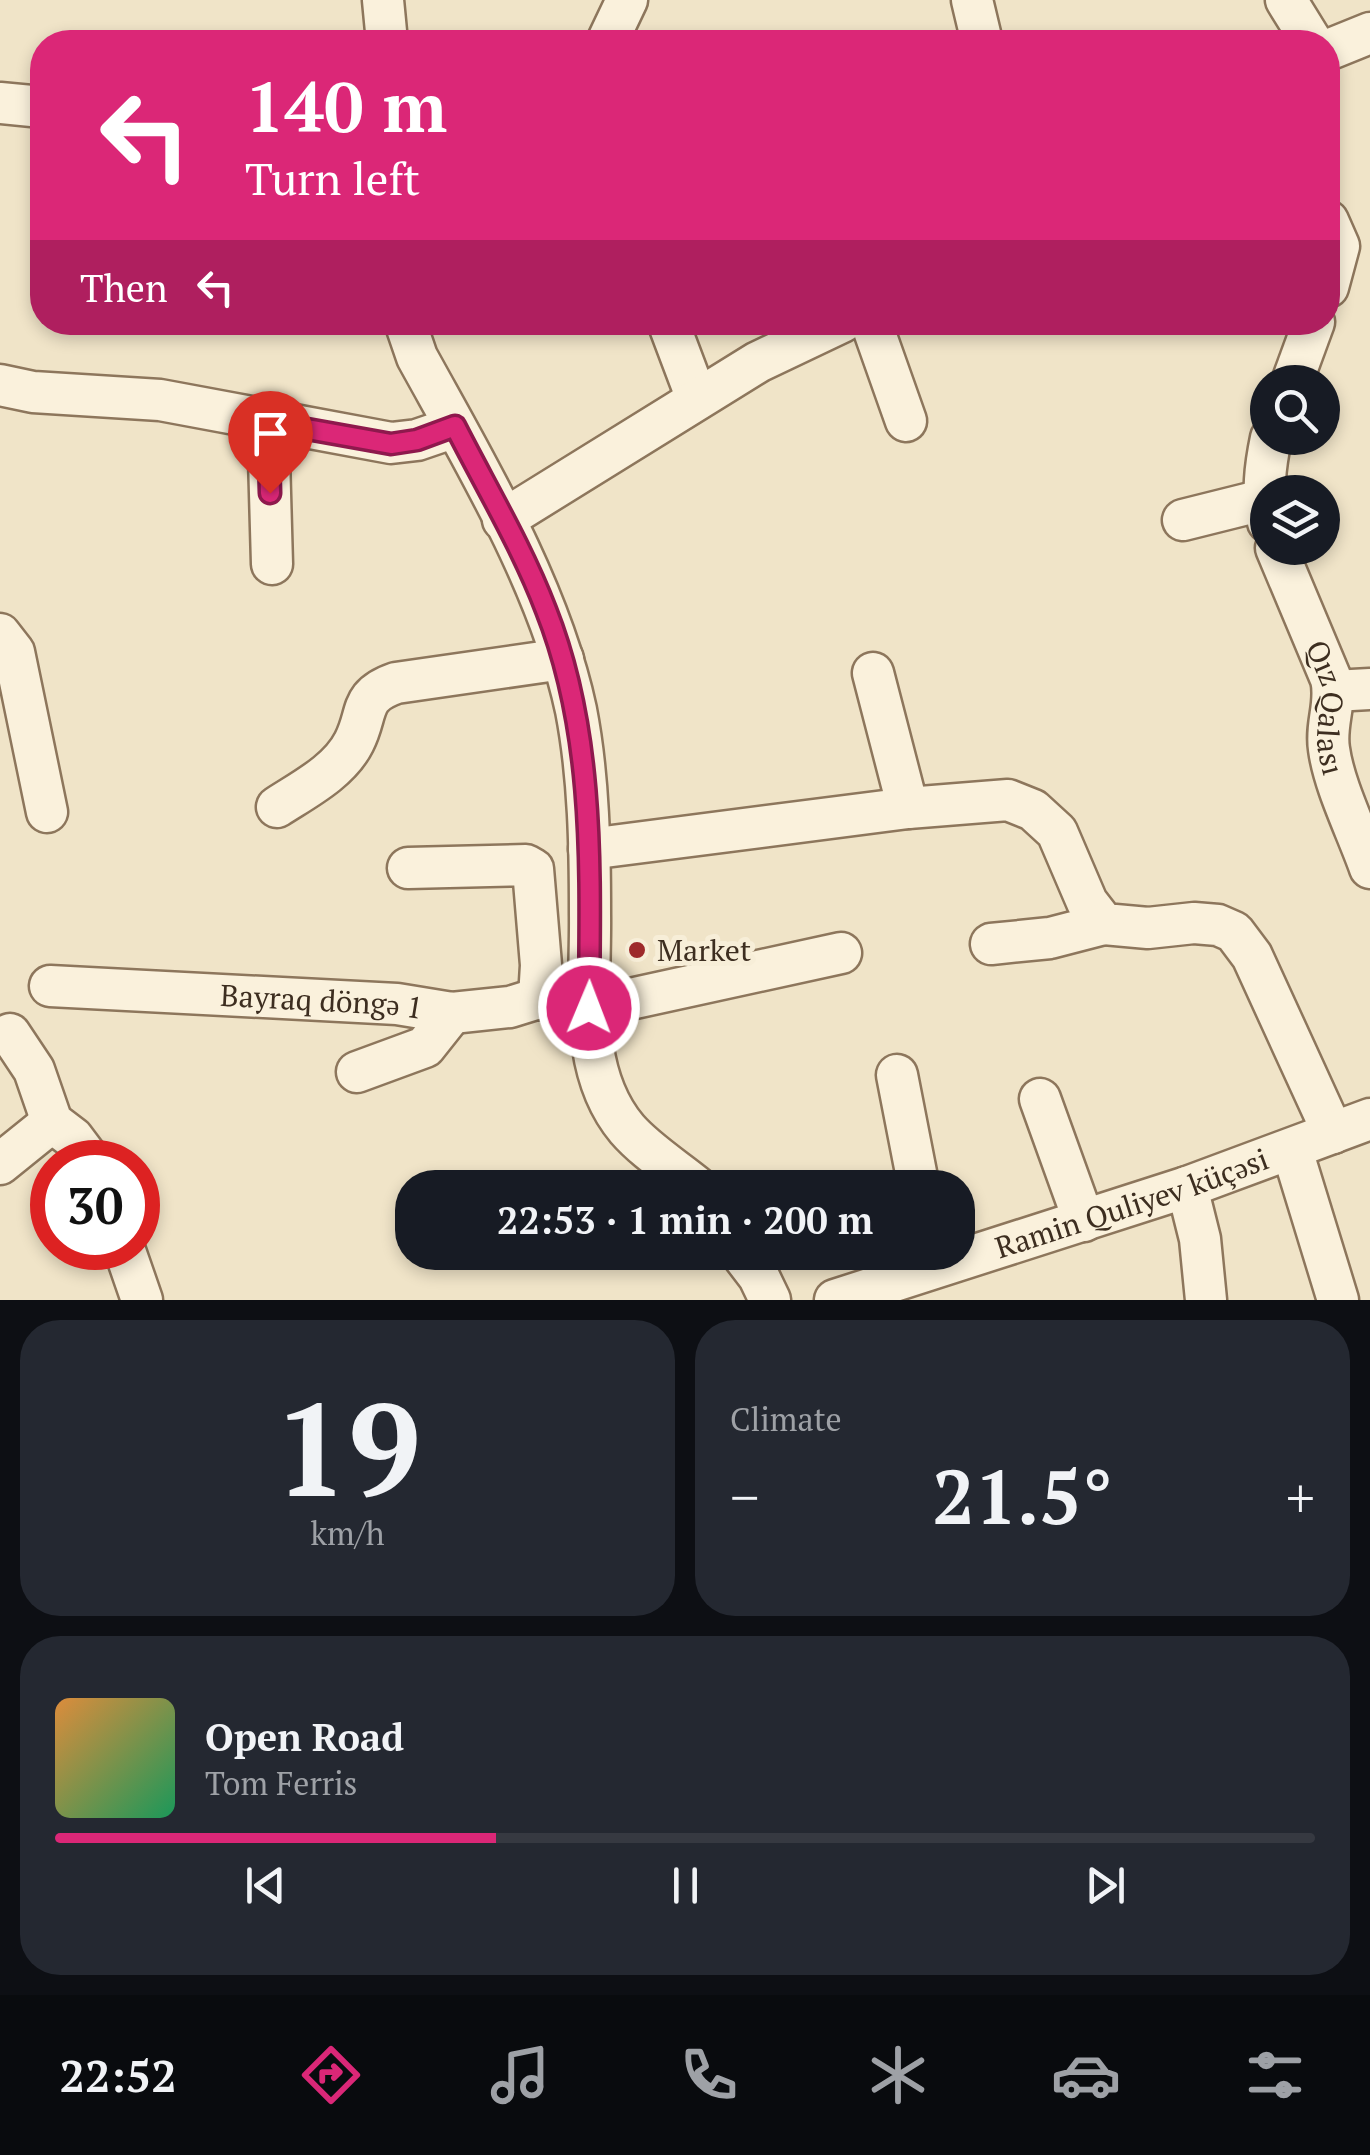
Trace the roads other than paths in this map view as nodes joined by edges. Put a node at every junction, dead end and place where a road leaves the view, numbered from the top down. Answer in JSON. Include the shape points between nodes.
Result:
{"nodes":[{"id":1,"x":384,"y":0,"type":"edge"},
{"id":2,"x":627,"y":0,"type":"edge"},
{"id":3,"x":972,"y":0,"type":"edge"},
{"id":4,"x":1286,"y":0,"type":"edge"},
{"id":5,"x":386,"y":30,"type":"edge"},
{"id":6,"x":613,"y":30,"type":"edge"},
{"id":7,"x":979,"y":30,"type":"edge"},
{"id":8,"x":1305,"y":30,"type":"edge"},
{"id":9,"x":1370,"y":33,"type":"edge"},
{"id":10,"x":1340,"y":45,"type":"edge"},
{"id":11,"x":0,"y":103,"type":"edge"},
{"id":12,"x":30,"y":106,"type":"edge"},
{"id":13,"x":409,"y":335,"type":"edge"},
{"id":14,"x":673,"y":335,"type":"edge"},
{"id":15,"x":815,"y":335,"type":"edge"},
{"id":16,"x":876,"y":335,"type":"edge"},
{"id":17,"x":1309,"y":335,"type":"edge"},
{"id":18,"x":1298,"y":365,"type":"edge"},
{"id":19,"x":0,"y":385,"type":"edge"},
{"id":20,"x":698,"y":399,"type":"junction"},
{"id":21,"x":906,"y":421,"type":"dead end"},
{"id":22,"x":268,"y":422,"type":"junction"},
{"id":23,"x":455,"y":426,"type":"junction"},
{"id":24,"x":1250,"y":513,"type":"edge"},
{"id":25,"x":502,"y":520,"type":"junction"},
{"id":26,"x":1182,"y":520,"type":"dead end"},
{"id":27,"x":272,"y":564,"type":"dead end"},
{"id":28,"x":1285,"y":565,"type":"edge"},
{"id":29,"x":0,"y":634,"type":"edge"},
{"id":30,"x":562,"y":659,"type":"junction"},
{"id":31,"x":873,"y":673,"type":"dead end"},
{"id":32,"x":1352,"y":690,"type":"edge"},
{"id":33,"x":276,"y":807,"type":"dead end"},
{"id":34,"x":908,"y":808,"type":"junction"},
{"id":35,"x":47,"y":812,"type":"dead end"},
{"id":36,"x":589,"y":849,"type":"junction"},
{"id":37,"x":408,"y":868,"type":"dead end"},
{"id":38,"x":1370,"y":868,"type":"edge"},
{"id":39,"x":1104,"y":924,"type":"junction"},
{"id":40,"x":991,"y":944,"type":"dead end"},
{"id":41,"x":841,"y":952,"type":"dead end"},
{"id":42,"x":50,"y":986,"type":"dead end"},
{"id":43,"x":538,"y":998,"type":"junction"},
{"id":44,"x":589,"y":1008,"type":"junction"},
{"id":45,"x":452,"y":1013,"type":"junction"},
{"id":46,"x":10,"y":1034,"type":"dead end"},
{"id":47,"x":357,"y":1072,"type":"dead end"},
{"id":48,"x":897,"y":1075,"type":"dead end"},
{"id":49,"x":1040,"y":1098,"type":"dead end"},
{"id":50,"x":52,"y":1122,"type":"junction"},
{"id":51,"x":1352,"y":1126,"type":"edge"},
{"id":52,"x":74,"y":1140,"type":"edge"},
{"id":53,"x":1292,"y":1150,"type":"junction"},
{"id":54,"x":0,"y":1164,"type":"edge"},
{"id":55,"x":676,"y":1170,"type":"edge"},
{"id":56,"x":915,"y":1170,"type":"edge"},
{"id":57,"x":1187,"y":1187,"type":"junction"},
{"id":58,"x":1084,"y":1222,"type":"junction"},
{"id":59,"x":132,"y":1270,"type":"edge"},
{"id":60,"x":753,"y":1270,"type":"edge"},
{"id":61,"x":936,"y":1274,"type":"edge"},
{"id":62,"x":142,"y":1300,"type":"edge"},
{"id":63,"x":770,"y":1300,"type":"edge"},
{"id":64,"x":834,"y":1300,"type":"edge"},
{"id":65,"x":1206,"y":1300,"type":"edge"},
{"id":66,"x":1338,"y":1300,"type":"edge"}],
"edges":[{"from":1,"to":5,"type":"street"},
{"from":2,"to":6,"type":"street"},
{"from":3,"to":7,"type":"street"},
{"from":4,"to":8,"type":"street"},
{"from":9,"to":10,"type":"street"},
{"from":11,"to":12,"type":"street"},
{"from":13,"to":23,"type":"street"},
{"from":14,"to":20,"type":"street"},
{"from":15,"to":20,"type":"street"},
{"from":16,"to":21,"type":"street"},
{"from":17,"to":18,"type":"street"},
{"from":19,"to":22,"type":"street","via":[[160,400]]},
{"from":20,"to":25,"type":"street"},
{"from":22,"to":23,"type":"street","via":[[391,444]]},
{"from":22,"to":27,"type":"street"},
{"from":23,"to":25,"type":"street"},
{"from":24,"to":26,"type":"street"},
{"from":25,"to":30,"type":"street","via":[[530,572]]},
{"from":28,"to":32,"type":"street","name":"Qız Qalası"},
{"from":29,"to":35,"type":"street","via":[[14,652]]},
{"from":30,"to":33,"type":"street","via":[[377,689],[362,710],[354,743],[324,777]]},
{"from":30,"to":36,"type":"street","via":[[584,762]]},
{"from":31,"to":34,"type":"street"},
{"from":32,"to":38,"type":"street","name":"Qız Qalası","via":[[1328,721],[1329,754]]},
{"from":34,"to":36,"type":"street"},
{"from":34,"to":39,"type":"street","via":[[1008,800],[1034,810],[1057,832]]},
{"from":36,"to":44,"type":"street"},
{"from":37,"to":43,"type":"street","via":[[533,869]]},
{"from":39,"to":40,"type":"street"},
{"from":39,"to":51,"type":"street","via":[[1194,923],[1234,932]]},
{"from":41,"to":44,"type":"street"},
{"from":42,"to":45,"type":"street","name":"Bayraq döngə 1","via":[[397,1004]]},
{"from":43,"to":44,"type":"street","name":"Bayraq döngə 1"},
{"from":43,"to":45,"type":"street","name":"Bayraq döngə 1"},
{"from":44,"to":55,"type":"street","via":[[600,1073],[627,1129]]},
{"from":45,"to":47,"type":"street","via":[[425,1048]]},
{"from":46,"to":50,"type":"street","via":[[34,1070]]},
{"from":48,"to":56,"type":"street"},
{"from":49,"to":58,"type":"street"},
{"from":50,"to":52,"type":"street"},
{"from":50,"to":54,"type":"street"},
{"from":51,"to":53,"type":"street","name":"Ramin Quliyev küçəsi"},
{"from":53,"to":57,"type":"street","name":"Ramin Quliyev küçəsi"},
{"from":53,"to":66,"type":"street"},
{"from":57,"to":58,"type":"street","name":"Ramin Quliyev küçəsi"},
{"from":57,"to":65,"type":"street"},
{"from":58,"to":61,"type":"street","name":"Ramin Quliyev küçəsi"},
{"from":59,"to":62,"type":"street"},
{"from":60,"to":63,"type":"street"},
{"from":61,"to":64,"type":"street","name":"Ramin Quliyev küçəsi"}]}
